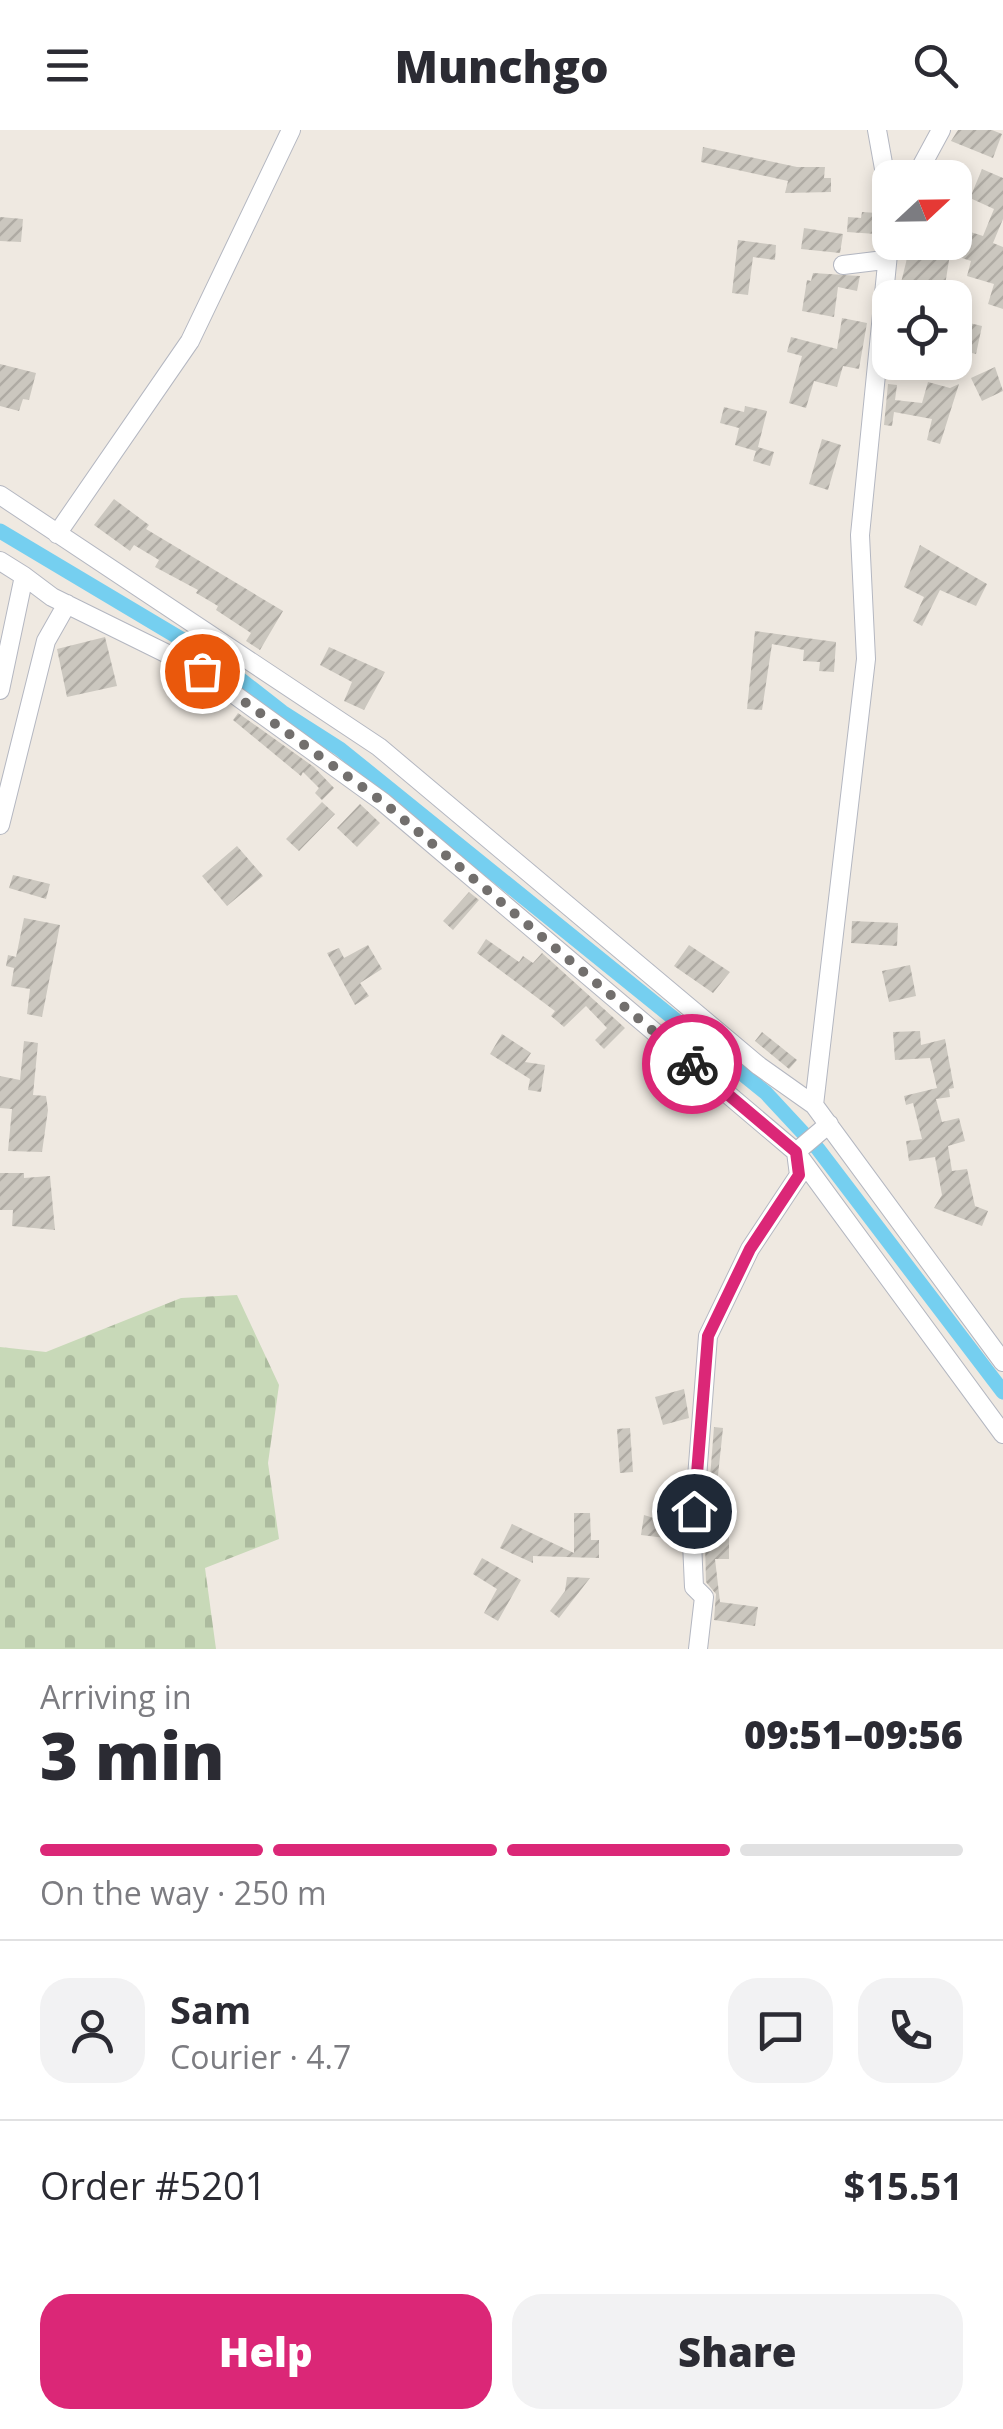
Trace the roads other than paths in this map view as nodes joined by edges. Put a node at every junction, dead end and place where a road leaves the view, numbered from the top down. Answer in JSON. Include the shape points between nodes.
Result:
{"nodes":[{"id":1,"x":291,"y":130,"type":"edge"},
{"id":2,"x":876,"y":130,"type":"edge"},
{"id":3,"x":941,"y":130,"type":"edge"},
{"id":4,"x":882,"y":160,"type":"edge"},
{"id":5,"x":925,"y":160,"type":"edge"},
{"id":6,"x":884,"y":260,"type":"joint"},
{"id":7,"x":843,"y":265,"type":"dead end"},
{"id":8,"x":0,"y":495,"type":"edge"},
{"id":9,"x":57,"y":534,"type":"junction"},
{"id":10,"x":0,"y":561,"type":"edge"},
{"id":11,"x":24,"y":576,"type":"junction"},
{"id":12,"x":67,"y":604,"type":"junction"},
{"id":13,"x":0,"y":690,"type":"edge"},
{"id":14,"x":0,"y":825,"type":"edge"},
{"id":15,"x":814,"y":1105,"type":"junction"},
{"id":16,"x":829,"y":1124,"type":"junction"},
{"id":17,"x":796,"y":1152,"type":"junction"},
{"id":18,"x":1003,"y":1362,"type":"edge"},
{"id":19,"x":1003,"y":1434,"type":"edge"},
{"id":20,"x":698,"y":1649,"type":"edge"}],
"edges":[{"from":1,"to":9,"type":"street","via":[[190,341]]},
{"from":2,"to":4,"type":"street"},
{"from":3,"to":5,"type":"street"},
{"from":6,"to":7,"type":"street"},
{"from":6,"to":15,"type":"street","via":[[860,535],[866,659]]},
{"from":8,"to":9,"type":"street"},
{"from":9,"to":15,"type":"street","via":[[379,747],[758,1066]]},
{"from":10,"to":11,"type":"street"},
{"from":11,"to":12,"type":"street"},
{"from":11,"to":13,"type":"street"},
{"from":12,"to":14,"type":"street","via":[[46,641]]},
{"from":12,"to":17,"type":"street","via":[[202,671],[383,802]]},
{"from":15,"to":16,"type":"street"},
{"from":16,"to":17,"type":"street"},
{"from":16,"to":18,"type":"street"},
{"from":17,"to":19,"type":"street"},
{"from":17,"to":20,"type":"street","via":[[799,1175],[750,1249],[708,1336],[692,1542],[694,1587],[704,1596]]}]}
